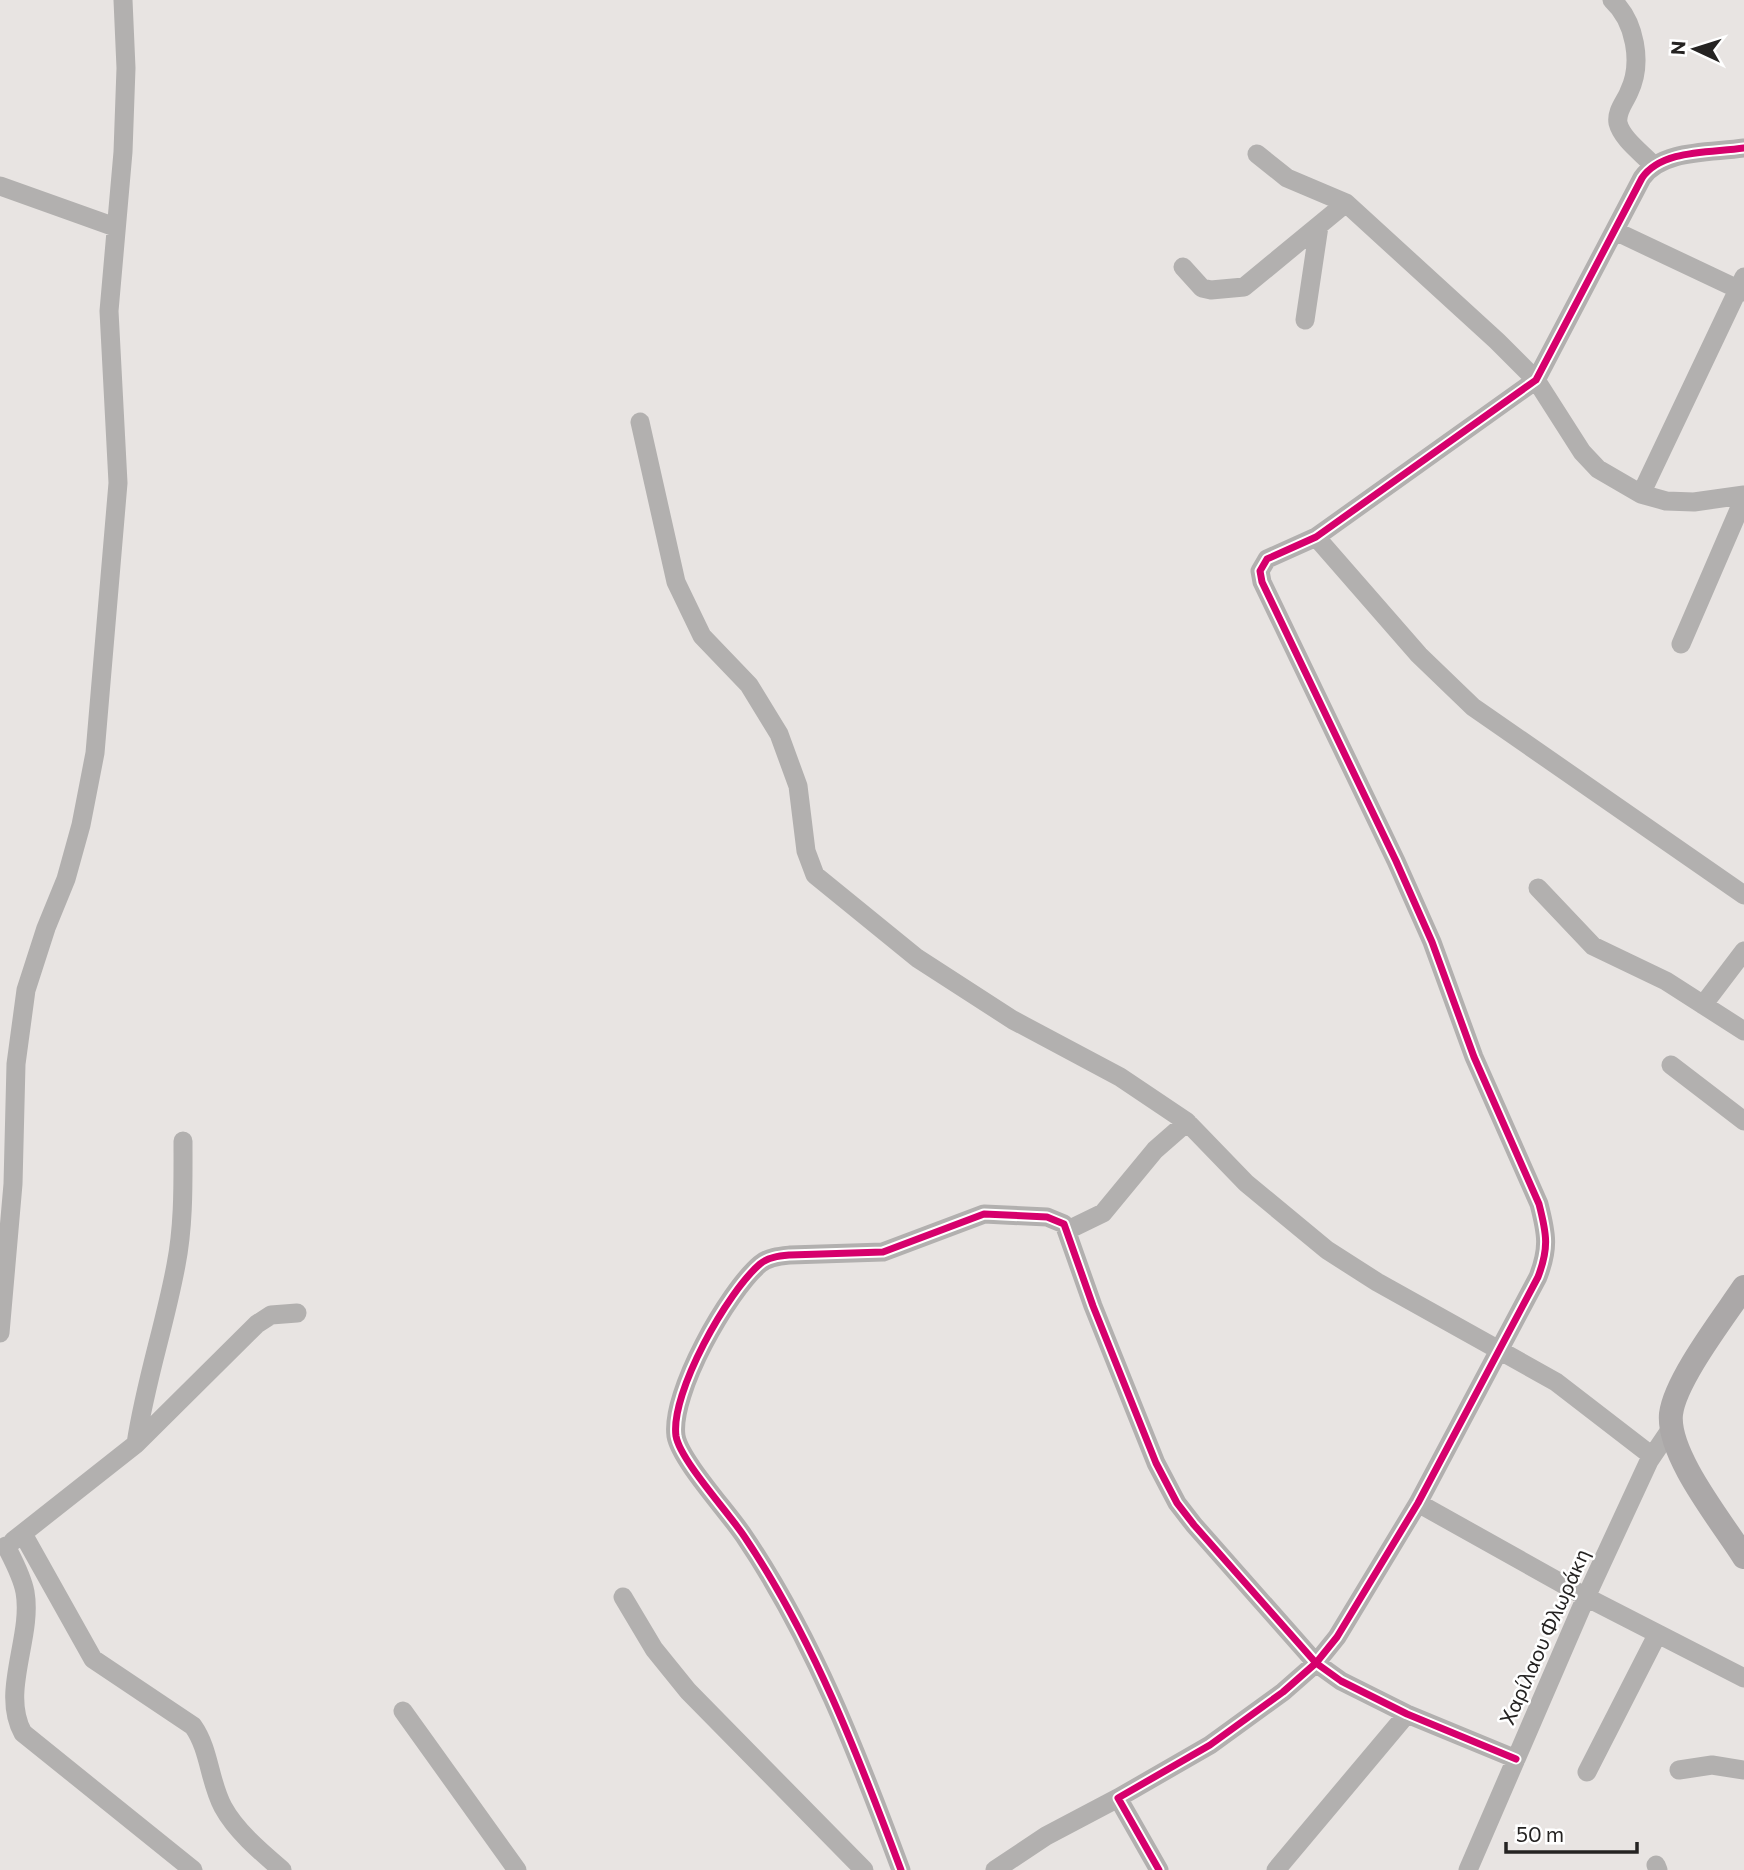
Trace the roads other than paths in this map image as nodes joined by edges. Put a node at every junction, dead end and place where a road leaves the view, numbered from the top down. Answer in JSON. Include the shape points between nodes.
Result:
{"nodes":[{"id":1,"x":124,"y":0,"type":"edge"},
{"id":2,"x":1612,"y":0,"type":"edge"},
{"id":3,"x":1744,"y":148,"type":"edge"},
{"id":4,"x":1257,"y":155,"type":"dead end"},
{"id":5,"x":1653,"y":165,"type":"junction"},
{"id":6,"x":0,"y":186,"type":"edge"},
{"id":7,"x":1346,"y":203,"type":"junction"},
{"id":8,"x":1319,"y":226,"type":"junction"},
{"id":9,"x":116,"y":227,"type":"junction"},
{"id":10,"x":1615,"y":231,"type":"junction"},
{"id":11,"x":1183,"y":267,"type":"dead end"},
{"id":12,"x":1742,"y":286,"type":"edge"},
{"id":13,"x":1305,"y":320,"type":"dead end"},
{"id":14,"x":1536,"y":380,"type":"junction"},
{"id":15,"x":640,"y":422,"type":"dead end"},
{"id":16,"x":1641,"y":494,"type":"junction"},
{"id":17,"x":1744,"y":497,"type":"edge"},
{"id":18,"x":1316,"y":537,"type":"junction"},
{"id":19,"x":1681,"y":644,"type":"dead end"},
{"id":20,"x":1538,"y":888,"type":"dead end"},
{"id":21,"x":1744,"y":895,"type":"edge"},
{"id":22,"x":1744,"y":951,"type":"edge"},
{"id":23,"x":1703,"y":1005,"type":"junction"},
{"id":24,"x":1744,"y":1031,"type":"edge"},
{"id":25,"x":1671,"y":1065,"type":"dead end"},
{"id":26,"x":1744,"y":1121,"type":"edge"},
{"id":27,"x":1187,"y":1122,"type":"junction"},
{"id":28,"x":183,"y":1141,"type":"dead end"},
{"id":29,"x":1068,"y":1230,"type":"junction"},
{"id":30,"x":1744,"y":1287,"type":"edge"},
{"id":31,"x":297,"y":1313,"type":"dead end"},
{"id":32,"x":0,"y":1333,"type":"edge"},
{"id":33,"x":1498,"y":1350,"type":"junction"},
{"id":34,"x":1672,"y":1427,"type":"junction"},
{"id":35,"x":136,"y":1444,"type":"junction"},
{"id":36,"x":1652,"y":1456,"type":"junction"},
{"id":37,"x":1418,"y":1503,"type":"junction"},
{"id":38,"x":23,"y":1534,"type":"junction"},
{"id":39,"x":3,"y":1547,"type":"edge"},
{"id":40,"x":1744,"y":1557,"type":"edge"},
{"id":41,"x":623,"y":1597,"type":"dead end"},
{"id":42,"x":1586,"y":1597,"type":"junction"},
{"id":43,"x":1657,"y":1635,"type":"junction"},
{"id":44,"x":1316,"y":1663,"type":"junction"},
{"id":45,"x":1744,"y":1678,"type":"edge"},
{"id":46,"x":403,"y":1711,"type":"dead end"},
{"id":47,"x":1407,"y":1714,"type":"junction"},
{"id":48,"x":1516,"y":1759,"type":"junction"},
{"id":49,"x":1679,"y":1770,"type":"dead end"},
{"id":50,"x":1744,"y":1770,"type":"edge"},
{"id":51,"x":1587,"y":1772,"type":"dead end"},
{"id":52,"x":1118,"y":1798,"type":"junction"},
{"id":53,"x":192,"y":1870,"type":"edge"},
{"id":54,"x":282,"y":1870,"type":"edge"},
{"id":55,"x":517,"y":1870,"type":"edge"},
{"id":56,"x":864,"y":1870,"type":"edge"},
{"id":57,"x":901,"y":1870,"type":"edge"},
{"id":58,"x":995,"y":1870,"type":"edge"},
{"id":59,"x":1159,"y":1870,"type":"edge"},
{"id":60,"x":1276,"y":1870,"type":"edge"},
{"id":61,"x":1468,"y":1870,"type":"edge"}],
"edges":[{"from":1,"to":9,"type":"street","via":[[126,80]]},
{"from":2,"to":5,"type":"street","via":[[1630,24],[1635,52],[1634,76],[1618,122]]},
{"from":3,"to":5,"type":"street"},
{"from":4,"to":7,"type":"street","via":[[1287,178]]},
{"from":5,"to":10,"type":"street"},
{"from":6,"to":9,"type":"street"},
{"from":7,"to":8,"type":"street"},
{"from":7,"to":14,"type":"street"},
{"from":8,"to":11,"type":"street","via":[[1244,287],[1202,288]]},
{"from":8,"to":13,"type":"street"},
{"from":9,"to":32,"type":"street","via":[[109,311],[118,483],[95,753],[66,879],[26,990],[16,1065],[13,1185]]},
{"from":10,"to":12,"type":"street"},
{"from":10,"to":14,"type":"street"},
{"from":12,"to":16,"type":"street"},
{"from":14,"to":16,"type":"street","via":[[1588,459]]},
{"from":14,"to":18,"type":"street"},
{"from":15,"to":27,"type":"street","via":[[676,582],[702,636],[749,685],[779,734],[798,786],[806,851],[815,875],[916,958],[1013,1020],[1120,1077]]},
{"from":16,"to":17,"type":"street","via":[[1684,502]]},
{"from":17,"to":19,"type":"street"},
{"from":18,"to":21,"type":"street","via":[[1419,655],[1473,707]]},
{"from":18,"to":33,"type":"street","via":[[1267,559],[1260,571],[1262,582],[1432,942],[1546,1230],[1547,1252],[1538,1278]]},
{"from":20,"to":23,"type":"street","via":[[1593,946]]},
{"from":22,"to":23,"type":"street"},
{"from":23,"to":24,"type":"street"},
{"from":25,"to":26,"type":"street"},
{"from":27,"to":29,"type":"street","via":[[1155,1150],[1103,1213]]},
{"from":27,"to":33,"type":"street","via":[[1246,1183],[1327,1250]]},
{"from":28,"to":35,"type":"street","via":[[177,1262]]},
{"from":29,"to":44,"type":"street","via":[[1093,1306],[1156,1463],[1177,1503]]},
{"from":29,"to":57,"type":"street","via":[[1046,1217],[984,1214],[883,1252],[767,1259],[750,1275],[705,1339],[678,1407],[680,1450],[757,1556],[808,1647]]},
{"from":30,"to":34,"type":"main road","via":[[1684,1381],[1673,1406]]},
{"from":31,"to":35,"type":"street","via":[[271,1315],[257,1324]]},
{"from":33,"to":36,"type":"street","via":[[1556,1382]]},
{"from":33,"to":37,"type":"street"},
{"from":34,"to":36,"type":"street","name":"Χαρίλαου Φλωράκη"},
{"from":34,"to":40,"type":"main road","via":[[1687,1467]]},
{"from":35,"to":38,"type":"street"},
{"from":36,"to":42,"type":"street","name":"Χαρίλαου Φλωράκη"},
{"from":37,"to":42,"type":"street"},
{"from":37,"to":44,"type":"street"},
{"from":38,"to":39,"type":"street"},
{"from":38,"to":54,"type":"street","via":[[93,1659],[193,1726],[202,1738],[223,1806],[242,1833]]},
{"from":39,"to":53,"type":"street","via":[[21,1578],[26,1603],[13,1703],[17,1723],[23,1733]]},
{"from":41,"to":56,"type":"street","via":[[644,1634],[688,1691]]},
{"from":42,"to":43,"type":"street"},
{"from":42,"to":48,"type":"street","name":"Χαρίλαου Φλωράκη"},
{"from":43,"to":45,"type":"street"},
{"from":43,"to":51,"type":"street"},
{"from":44,"to":47,"type":"street","via":[[1351,1688]]},
{"from":44,"to":52,"type":"street","via":[[1210,1745]]},
{"from":46,"to":55,"type":"street"},
{"from":47,"to":48,"type":"street"},
{"from":47,"to":60,"type":"street"},
{"from":48,"to":61,"type":"street","name":"Χαρίλαου Φλωράκη"},
{"from":49,"to":50,"type":"street","via":[[1712,1765]]},
{"from":52,"to":58,"type":"street","via":[[1046,1836]]},
{"from":52,"to":59,"type":"street"}]}
